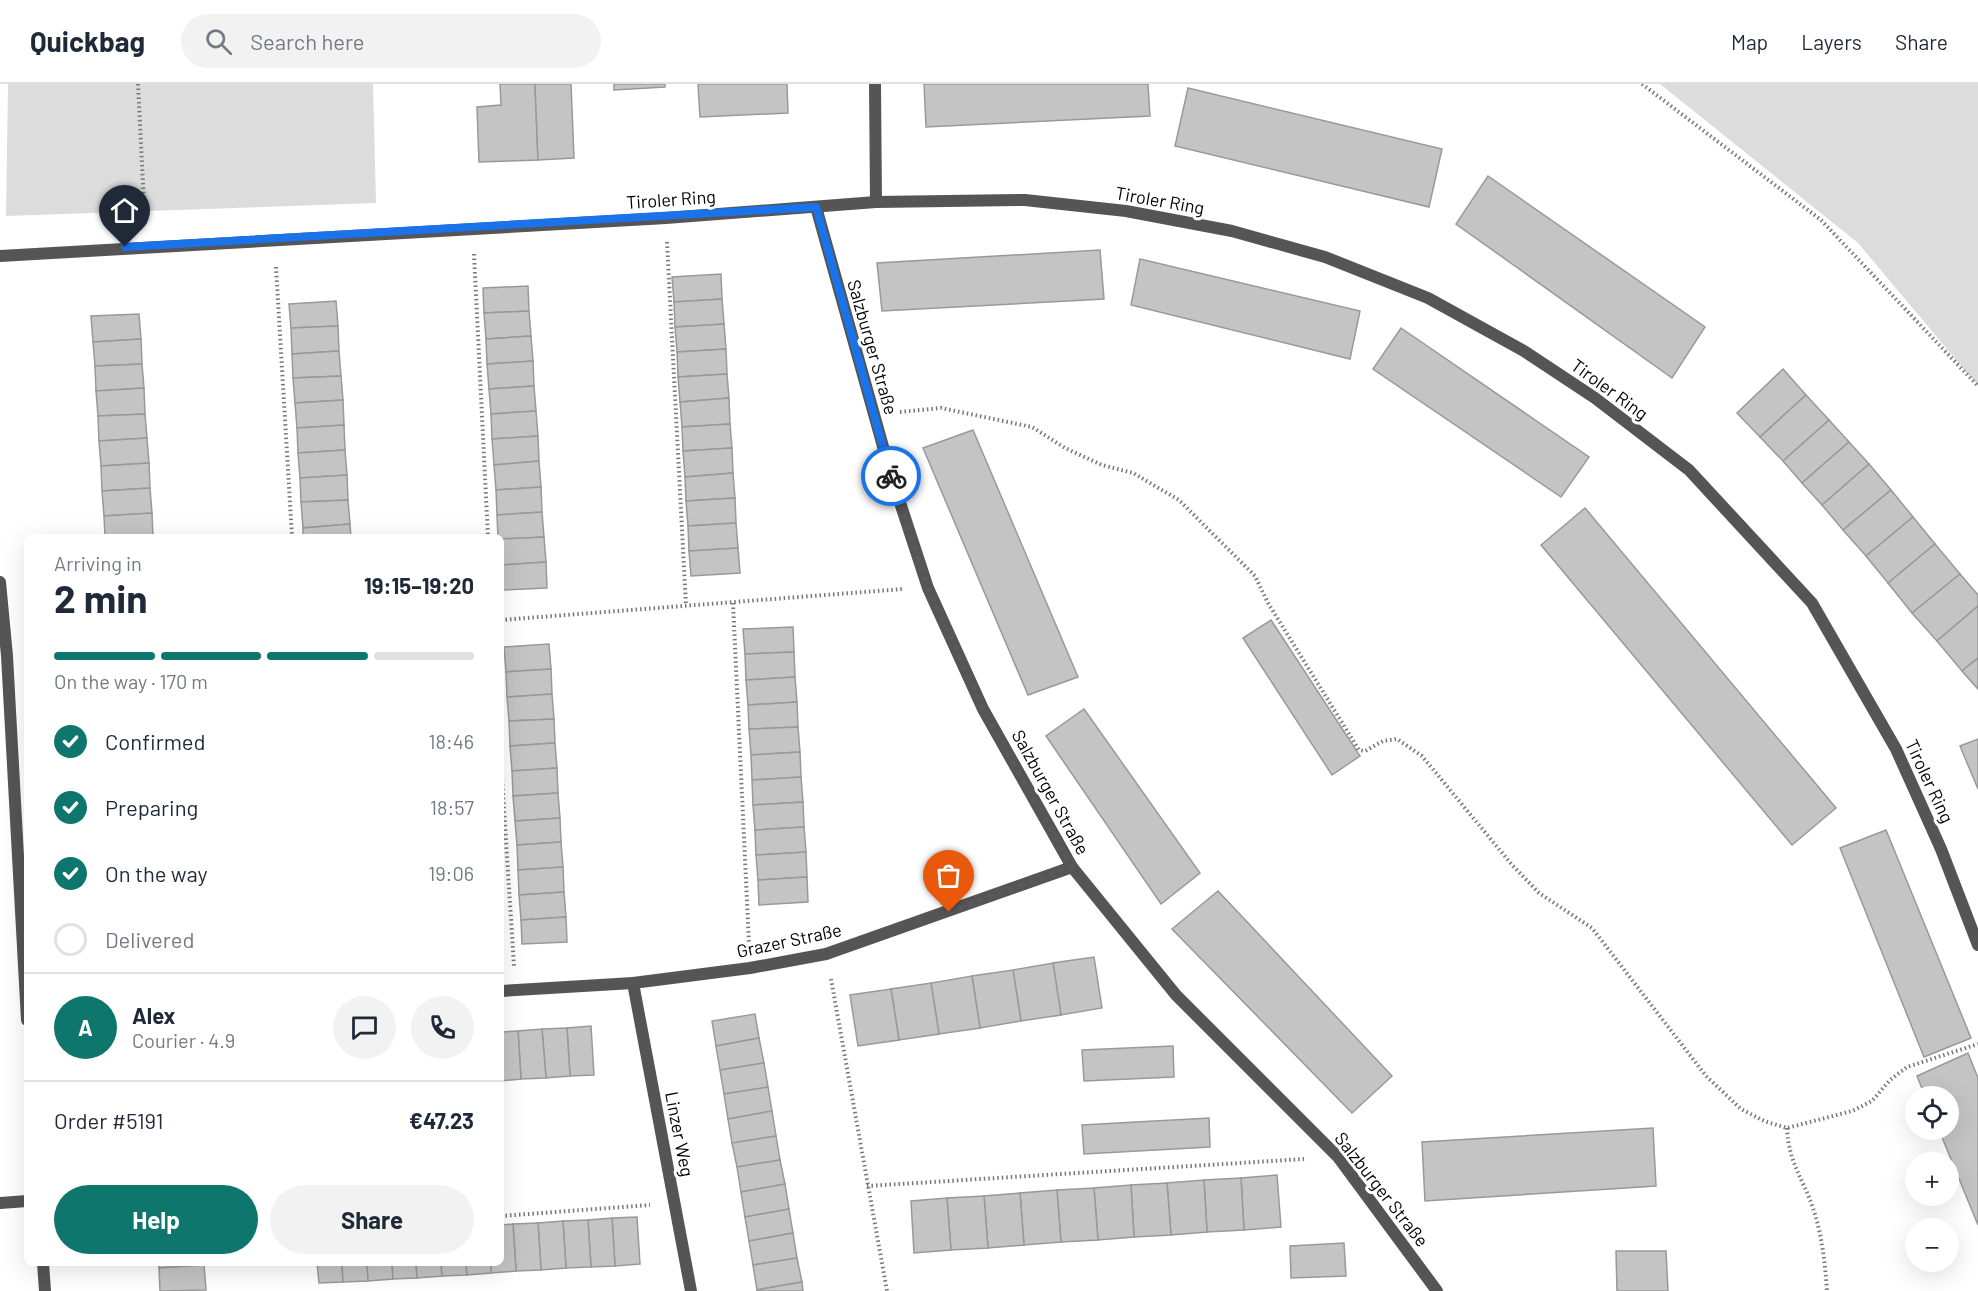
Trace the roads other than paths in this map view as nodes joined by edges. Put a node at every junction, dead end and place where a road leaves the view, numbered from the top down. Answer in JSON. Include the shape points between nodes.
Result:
{"nodes":[{"id":1,"x":875,"y":84,"type":"edge"},
{"id":2,"x":876,"y":202,"type":"junction"},
{"id":3,"x":816,"y":207,"type":"junction"},
{"id":4,"x":0,"y":256,"type":"edge"},
{"id":5,"x":0,"y":582,"type":"edge"},
{"id":6,"x":1072,"y":867,"type":"junction"},
{"id":7,"x":1978,"y":945,"type":"edge"},
{"id":8,"x":24,"y":966,"type":"edge"},
{"id":9,"x":633,"y":983,"type":"junction"},
{"id":10,"x":504,"y":991,"type":"edge"},
{"id":11,"x":24,"y":1201,"type":"edge"},
{"id":12,"x":0,"y":1203,"type":"edge"},
{"id":13,"x":43,"y":1266,"type":"edge"},
{"id":14,"x":45,"y":1291,"type":"edge"},
{"id":15,"x":691,"y":1291,"type":"edge"},
{"id":16,"x":1437,"y":1291,"type":"edge"}],
"edges":[{"from":1,"to":2,"type":"street"},
{"from":2,"to":3,"type":"street","name":"Tiroler Ring"},
{"from":2,"to":7,"type":"street","name":"Tiroler Ring","via":[[1024,200],[1126,211],[1232,231],[1325,257],[1428,298],[1524,351],[1594,398],[1689,470],[1812,603],[1896,749]]},
{"from":3,"to":4,"type":"street","name":"Tiroler Ring"},
{"from":3,"to":6,"type":"street","name":"Salzburger Straße","via":[[875,419],[928,588],[983,709]]},
{"from":5,"to":8,"type":"street"},
{"from":6,"to":9,"type":"street","name":"Grazer Straße","via":[[826,954]]},
{"from":6,"to":16,"type":"street","name":"Salzburger Straße","via":[[1176,995],[1338,1157]]},
{"from":9,"to":10,"type":"street","name":"Grazer Straße"},
{"from":9,"to":15,"type":"street","name":"Linzer Weg"},
{"from":11,"to":12,"type":"street"},
{"from":13,"to":14,"type":"street"}]}
